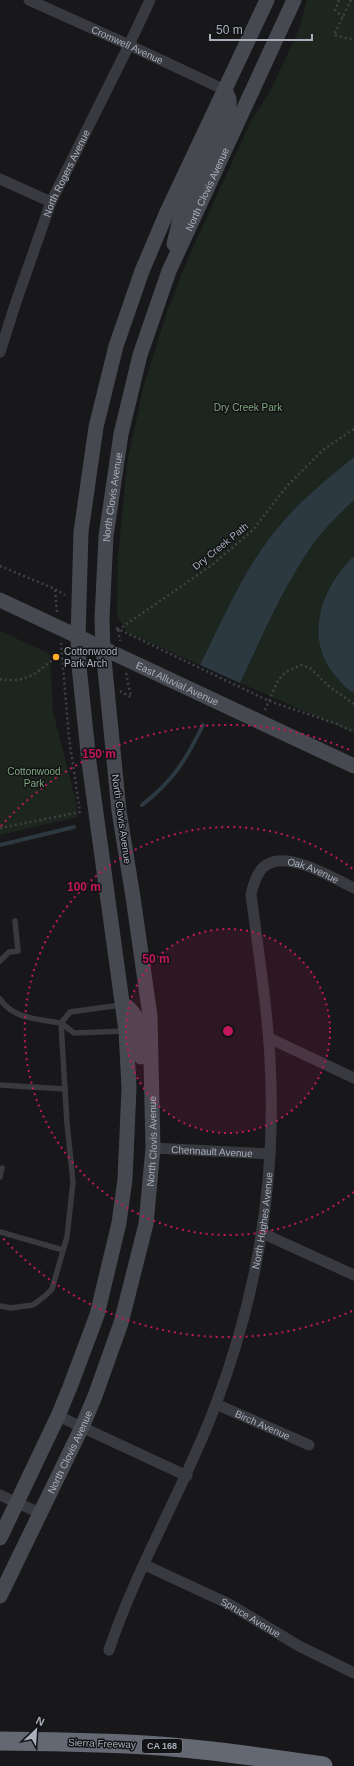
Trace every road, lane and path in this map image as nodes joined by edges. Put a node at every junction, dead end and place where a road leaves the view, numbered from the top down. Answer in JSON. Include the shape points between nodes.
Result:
{"nodes":[{"id":1,"x":29,"y":0,"type":"edge"},
{"id":2,"x":150,"y":0,"type":"edge"},
{"id":3,"x":267,"y":0,"type":"edge"},
{"id":4,"x":294,"y":0,"type":"edge"},
{"id":5,"x":339,"y":0,"type":"edge"},
{"id":6,"x":351,"y":0,"type":"edge"},
{"id":7,"x":343,"y":17,"type":"junction"},
{"id":8,"x":354,"y":40,"type":"edge"},
{"id":9,"x":129,"y":45,"type":"junction"},
{"id":10,"x":225,"y":90,"type":"junction"},
{"id":11,"x":0,"y":179,"type":"edge"},
{"id":12,"x":51,"y":202,"type":"junction"},
{"id":13,"x":169,"y":271,"type":"junction"},
{"id":14,"x":0,"y":352,"type":"edge"},
{"id":15,"x":354,"y":429,"type":"edge"},
{"id":16,"x":0,"y":566,"type":"edge"},
{"id":17,"x":55,"y":589,"type":"dead end"},
{"id":18,"x":0,"y":600,"type":"edge"},
{"id":19,"x":78,"y":637,"type":"junction"},
{"id":20,"x":103,"y":649,"type":"junction"},
{"id":21,"x":0,"y":679,"type":"edge"},
{"id":22,"x":269,"y":701,"type":"junction"},
{"id":23,"x":354,"y":704,"type":"edge"},
{"id":24,"x":260,"y":721,"type":"junction"},
{"id":25,"x":354,"y":732,"type":"edge"},
{"id":26,"x":354,"y":766,"type":"edge"},
{"id":27,"x":0,"y":828,"type":"edge"},
{"id":28,"x":270,"y":863,"type":"joint"},
{"id":29,"x":354,"y":888,"type":"edge"},
{"id":30,"x":15,"y":921,"type":"dead end"},
{"id":31,"x":0,"y":961,"type":"edge"},
{"id":32,"x":0,"y":999,"type":"edge"},
{"id":33,"x":123,"y":1004,"type":"junction"},
{"id":34,"x":61,"y":1022,"type":"junction"},
{"id":35,"x":126,"y":1031,"type":"junction"},
{"id":36,"x":269,"y":1038,"type":"junction"},
{"id":37,"x":354,"y":1078,"type":"edge"},
{"id":38,"x":0,"y":1085,"type":"edge"},
{"id":39,"x":65,"y":1089,"type":"junction"},
{"id":40,"x":153,"y":1148,"type":"junction"},
{"id":41,"x":270,"y":1154,"type":"junction"},
{"id":42,"x":2,"y":1168,"type":"dead end"},
{"id":43,"x":0,"y":1177,"type":"edge"},
{"id":44,"x":0,"y":1232,"type":"edge"},
{"id":45,"x":262,"y":1233,"type":"junction"},
{"id":46,"x":63,"y":1250,"type":"junction"},
{"id":47,"x":354,"y":1275,"type":"edge"},
{"id":48,"x":0,"y":1306,"type":"edge"},
{"id":49,"x":216,"y":1404,"type":"junction"},
{"id":50,"x":58,"y":1416,"type":"junction"},
{"id":51,"x":82,"y":1427,"type":"junction"},
{"id":52,"x":309,"y":1445,"type":"dead end"},
{"id":53,"x":187,"y":1476,"type":"junction"},
{"id":54,"x":0,"y":1495,"type":"edge"},
{"id":55,"x":17,"y":1503,"type":"junction"},
{"id":56,"x":40,"y":1514,"type":"junction"},
{"id":57,"x":0,"y":1538,"type":"edge"},
{"id":58,"x":145,"y":1565,"type":"junction"},
{"id":59,"x":0,"y":1596,"type":"edge"},
{"id":60,"x":110,"y":1650,"type":"dead end"},
{"id":61,"x":354,"y":1672,"type":"edge"},
{"id":62,"x":0,"y":1741,"type":"edge"},
{"id":63,"x":323,"y":1766,"type":"edge"}],
"edges":[{"from":1,"to":9,"type":"street","name":"Cromwell Avenue"},
{"from":2,"to":9,"type":"street","name":"North Rogers Avenue"},
{"from":3,"to":10,"type":"main road"},
{"from":4,"to":13,"type":"main road","name":"North Clovis Avenue"},
{"from":5,"to":7,"type":"path","via":[[335,10]]},
{"from":6,"to":7,"type":"path"},
{"from":7,"to":8,"type":"path","via":[[334,35]]},
{"from":9,"to":10,"type":"street","name":"Cromwell Avenue"},
{"from":9,"to":12,"type":"street","name":"North Rogers Avenue"},
{"from":10,"to":13,"type":"main road","via":[[229,99],[229,109],[180,219]]},
{"from":10,"to":19,"type":"main road","via":[[150,251],[116,346],[96,427],[81,532]]},
{"from":11,"to":12,"type":"street"},
{"from":12,"to":14,"type":"street","name":"North Rogers Avenue"},
{"from":13,"to":20,"type":"main road","name":"North Clovis Avenue","via":[[140,354],[121,434],[106,536]]},
{"from":15,"to":22,"type":"path","name":"Dry Creek Path","via":[[324,449],[286,487],[253,530],[212,565],[118,630]]},
{"from":16,"to":17,"type":"path"},
{"from":18,"to":19,"type":"main road","name":"East Alluvial Avenue"},
{"from":19,"to":20,"type":"main road","name":"East Alluvial Avenue"},
{"from":19,"to":33,"type":"main road","via":[[88,754]]},
{"from":20,"to":24,"type":"main road","name":"East Alluvial Avenue"},
{"from":20,"to":40,"type":"main road","name":"North Clovis Avenue","via":[[119,811],[150,1016]]},
{"from":21,"to":27,"type":"path","via":[[14,680],[26,677],[36,673],[56,657],[62,656],[69,738],[80,812]]},
{"from":22,"to":23,"type":"path","via":[[278,680],[286,672],[301,665],[310,668],[331,688]]},
{"from":22,"to":24,"type":"path"},
{"from":22,"to":25,"type":"path","via":[[338,724]]},
{"from":24,"to":26,"type":"main road","name":"East Alluvial Avenue"},
{"from":28,"to":29,"type":"street","name":"Oak Avenue","via":[[281,860],[302,864]]},
{"from":28,"to":36,"type":"street","name":"North Hughes Avenue","via":[[261,870],[251,894]]},
{"from":30,"to":31,"type":"lane","via":[[18,951],[10,952]]},
{"from":32,"to":34,"type":"lane","via":[[6,1008],[25,1017]]},
{"from":33,"to":34,"type":"lane","via":[[70,1012]]},
{"from":33,"to":35,"type":"main road"},
{"from":33,"to":40,"type":"main road","via":[[131,1009],[139,1023],[143,1111]]},
{"from":34,"to":35,"type":"lane","via":[[74,1033]]},
{"from":34,"to":39,"type":"lane"},
{"from":35,"to":50,"type":"main road","via":[[128,1131],[119,1223],[97,1315]]},
{"from":36,"to":37,"type":"street"},
{"from":36,"to":41,"type":"street","name":"North Hughes Avenue"},
{"from":38,"to":39,"type":"lane"},
{"from":39,"to":46,"type":"lane","via":[[73,1182],[67,1237]]},
{"from":40,"to":41,"type":"street","name":"Chennault Avenue"},
{"from":40,"to":51,"type":"main road","name":"North Clovis Avenue","via":[[146,1224],[134,1274],[108,1362]]},
{"from":41,"to":45,"type":"street","name":"North Hughes Avenue"},
{"from":42,"to":43,"type":"lane"},
{"from":44,"to":46,"type":"lane"},
{"from":45,"to":47,"type":"street"},
{"from":45,"to":49,"type":"street","name":"North Hughes Avenue","via":[[236,1347]]},
{"from":46,"to":48,"type":"lane","via":[[52,1289],[45,1296],[33,1305],[11,1308]]},
{"from":49,"to":52,"type":"street","name":"Birch Avenue"},
{"from":49,"to":53,"type":"street","name":"North Hughes Avenue"},
{"from":50,"to":51,"type":"street"},
{"from":50,"to":55,"type":"main road"},
{"from":51,"to":53,"type":"street"},
{"from":51,"to":56,"type":"main road","name":"North Clovis Avenue"},
{"from":53,"to":58,"type":"street","name":"North Hughes Avenue"},
{"from":54,"to":55,"type":"street"},
{"from":55,"to":56,"type":"street"},
{"from":55,"to":57,"type":"main road"},
{"from":56,"to":59,"type":"main road","name":"North Clovis Avenue"},
{"from":58,"to":60,"type":"street","name":"North Hughes Avenue","via":[[119,1621]]},
{"from":58,"to":61,"type":"street","name":"Spruce Avenue","via":[[228,1604],[299,1646]]},
{"from":62,"to":63,"type":"highway","name":"Sierra Freeway","number":"CA 168","via":[[161,1746]]}]}
